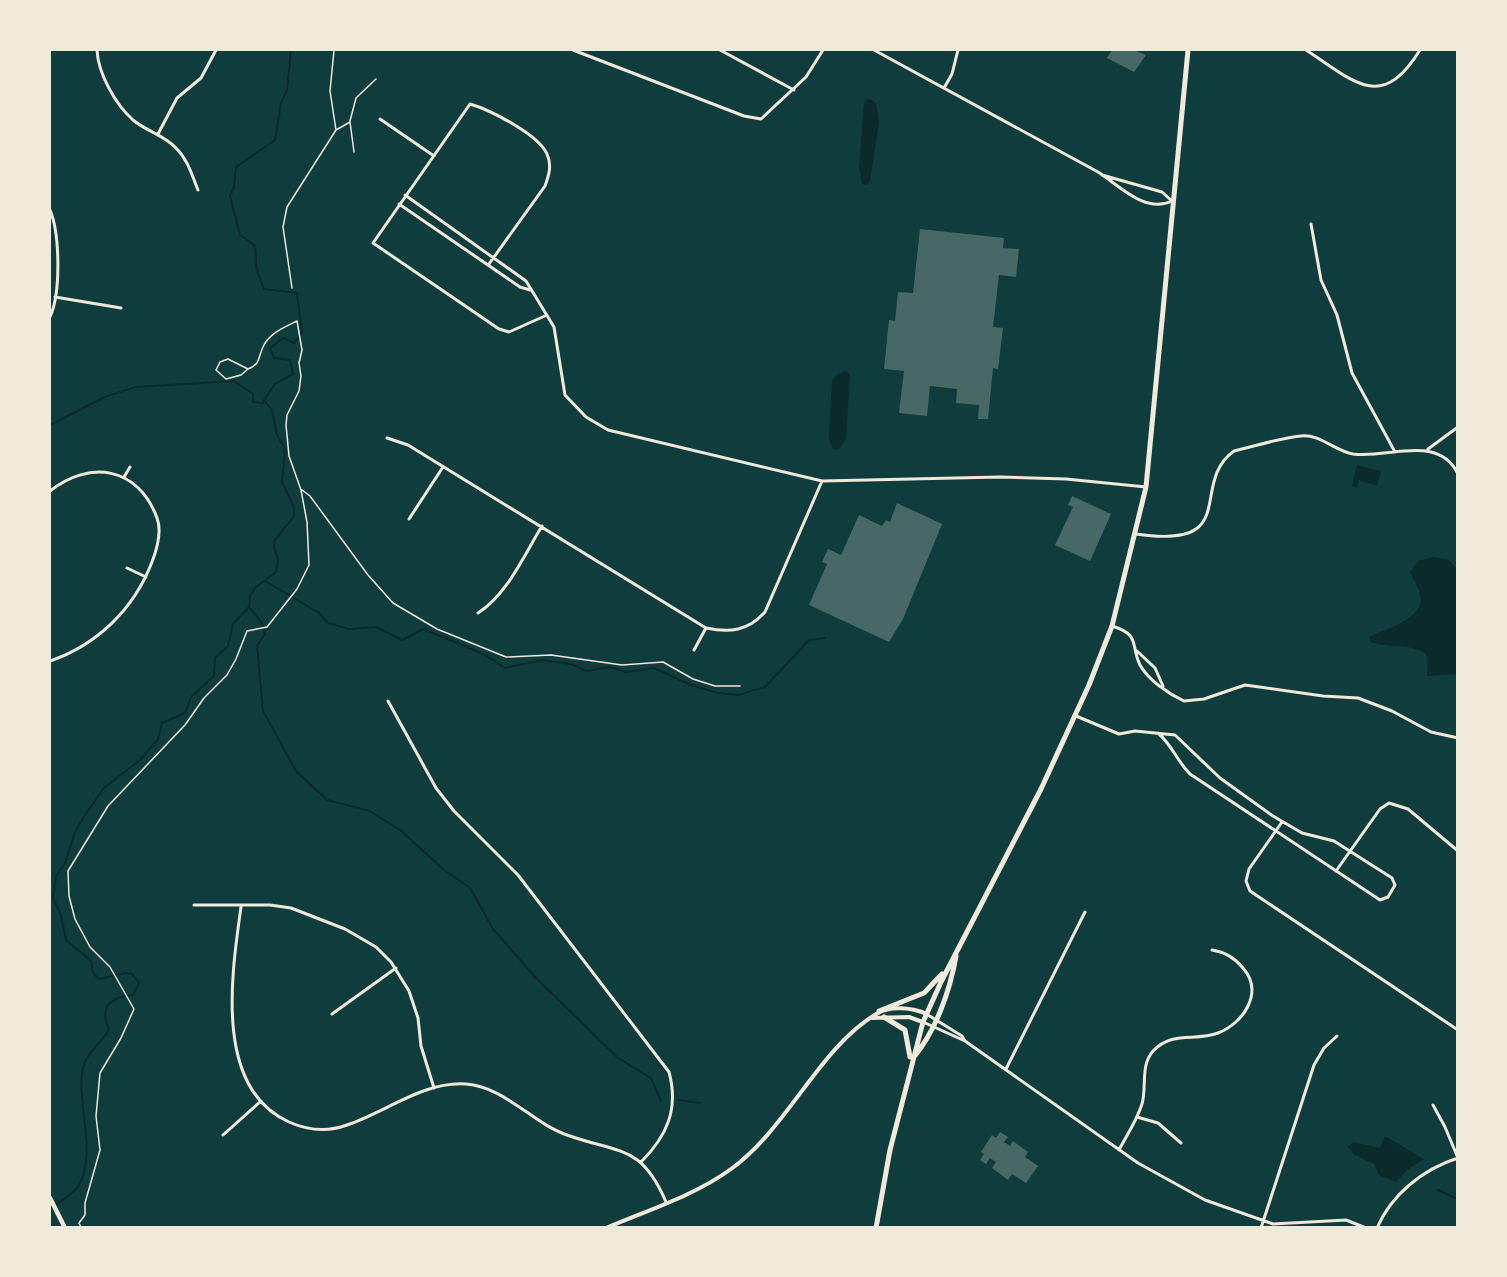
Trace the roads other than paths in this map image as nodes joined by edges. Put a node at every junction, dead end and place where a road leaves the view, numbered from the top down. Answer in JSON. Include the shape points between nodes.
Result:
{"nodes":[{"id":1,"x":97,"y":50,"type":"edge"},
{"id":2,"x":216,"y":50,"type":"edge"},
{"id":3,"x":573,"y":50,"type":"edge"},
{"id":4,"x":720,"y":50,"type":"edge"},
{"id":5,"x":823,"y":50,"type":"edge"},
{"id":6,"x":874,"y":50,"type":"edge"},
{"id":7,"x":958,"y":50,"type":"edge"},
{"id":8,"x":1188,"y":50,"type":"edge"},
{"id":9,"x":1306,"y":50,"type":"edge"},
{"id":10,"x":1420,"y":50,"type":"edge"},
{"id":11,"x":944,"y":88,"type":"junction"},
{"id":12,"x":795,"y":90,"type":"junction"},
{"id":13,"x":380,"y":119,"type":"dead end"},
{"id":14,"x":158,"y":134,"type":"junction"},
{"id":15,"x":434,"y":156,"type":"junction"},
{"id":16,"x":1102,"y":175,"type":"junction"},
{"id":17,"x":198,"y":190,"type":"dead end"},
{"id":18,"x":405,"y":195,"type":"junction"},
{"id":19,"x":1172,"y":201,"type":"junction"},
{"id":20,"x":399,"y":204,"type":"junction"},
{"id":21,"x":50,"y":210,"type":"edge"},
{"id":22,"x":1311,"y":224,"type":"dead end"},
{"id":23,"x":494,"y":256,"type":"junction"},
{"id":24,"x":489,"y":264,"type":"junction"},
{"id":25,"x":531,"y":290,"type":"junction"},
{"id":26,"x":55,"y":297,"type":"junction"},
{"id":27,"x":121,"y":308,"type":"dead end"},
{"id":28,"x":547,"y":315,"type":"junction"},
{"id":29,"x":50,"y":317,"type":"edge"},
{"id":30,"x":1458,"y":427,"type":"edge"},
{"id":31,"x":387,"y":438,"type":"dead end"},
{"id":32,"x":1428,"y":449,"type":"junction"},
{"id":33,"x":1395,"y":452,"type":"junction"},
{"id":34,"x":130,"y":467,"type":"dead end"},
{"id":35,"x":443,"y":467,"type":"junction"},
{"id":36,"x":1458,"y":474,"type":"edge"},
{"id":37,"x":124,"y":477,"type":"junction"},
{"id":38,"x":822,"y":481,"type":"junction"},
{"id":39,"x":1146,"y":487,"type":"junction"},
{"id":40,"x":50,"y":491,"type":"edge"},
{"id":41,"x":410,"y":519,"type":"dead end"},
{"id":42,"x":542,"y":526,"type":"junction"},
{"id":43,"x":1135,"y":534,"type":"junction"},
{"id":44,"x":127,"y":568,"type":"dead end"},
{"id":45,"x":146,"y":577,"type":"junction"},
{"id":46,"x":478,"y":613,"type":"dead end"},
{"id":47,"x":1112,"y":626,"type":"junction"},
{"id":48,"x":706,"y":628,"type":"junction"},
{"id":49,"x":694,"y":650,"type":"dead end"},
{"id":50,"x":1137,"y":651,"type":"junction"},
{"id":51,"x":50,"y":661,"type":"edge"},
{"id":52,"x":1164,"y":687,"type":"junction"},
{"id":53,"x":388,"y":701,"type":"dead end"},
{"id":54,"x":1075,"y":716,"type":"junction"},
{"id":55,"x":1158,"y":733,"type":"junction"},
{"id":56,"x":1458,"y":738,"type":"edge"},
{"id":57,"x":1282,"y":822,"type":"junction"},
{"id":58,"x":1277,"y":830,"type":"junction"},
{"id":59,"x":1352,"y":851,"type":"junction"},
{"id":60,"x":1458,"y":851,"type":"edge"},
{"id":61,"x":1336,"y":871,"type":"junction"},
{"id":62,"x":194,"y":905,"type":"dead end"},
{"id":63,"x":241,"y":906,"type":"junction"},
{"id":64,"x":1085,"y":912,"type":"dead end"},
{"id":65,"x":1212,"y":950,"type":"dead end"},
{"id":66,"x":956,"y":954,"type":"junction"},
{"id":67,"x":952,"y":961,"type":"junction"},
{"id":68,"x":396,"y":968,"type":"junction"},
{"id":69,"x":879,"y":1011,"type":"junction"},
{"id":70,"x":332,"y":1014,"type":"dead end"},
{"id":71,"x":927,"y":1014,"type":"junction"},
{"id":72,"x":884,"y":1017,"type":"junction"},
{"id":73,"x":871,"y":1018,"type":"junction"},
{"id":74,"x":936,"y":1020,"type":"junction"},
{"id":75,"x":923,"y":1022,"type":"junction"},
{"id":76,"x":933,"y":1027,"type":"junction"},
{"id":77,"x":1458,"y":1030,"type":"edge"},
{"id":78,"x":1337,"y":1036,"type":"dead end"},
{"id":79,"x":965,"y":1041,"type":"junction"},
{"id":80,"x":913,"y":1059,"type":"junction"},
{"id":81,"x":910,"y":1066,"type":"junction"},
{"id":82,"x":1006,"y":1069,"type":"junction"},
{"id":83,"x":434,"y":1088,"type":"junction"},
{"id":84,"x":261,"y":1101,"type":"junction"},
{"id":85,"x":1433,"y":1106,"type":"dead end"},
{"id":86,"x":1137,"y":1117,"type":"junction"},
{"id":87,"x":223,"y":1135,"type":"dead end"},
{"id":88,"x":1181,"y":1143,"type":"dead end"},
{"id":89,"x":1119,"y":1150,"type":"junction"},
{"id":90,"x":1458,"y":1158,"type":"edge"},
{"id":91,"x":641,"y":1162,"type":"junction"},
{"id":92,"x":50,"y":1198,"type":"edge"},
{"id":93,"x":666,"y":1202,"type":"junction"},
{"id":94,"x":1263,"y":1222,"type":"junction"},
{"id":95,"x":65,"y":1227,"type":"edge"},
{"id":96,"x":606,"y":1227,"type":"edge"},
{"id":97,"x":876,"y":1227,"type":"edge"},
{"id":98,"x":1261,"y":1227,"type":"edge"},
{"id":99,"x":1366,"y":1227,"type":"edge"},
{"id":100,"x":1377,"y":1227,"type":"edge"}],
"edges":[{"from":1,"to":14,"type":"street","via":[[102,73],[126,112]]},
{"from":2,"to":14,"type":"street","via":[[201,78],[172,105]]},
{"from":3,"to":12,"type":"street","via":[[753,118],[769,115]]},
{"from":4,"to":12,"type":"street"},
{"from":5,"to":12,"type":"street"},
{"from":6,"to":11,"type":"street"},
{"from":7,"to":11,"type":"street"},
{"from":8,"to":19,"type":"main road"},
{"from":9,"to":10,"type":"street","via":[[1358,84],[1375,86],[1392,83],[1403,75]]},
{"from":11,"to":16,"type":"street"},
{"from":13,"to":15,"type":"street"},
{"from":14,"to":17,"type":"street","via":[[182,154]]},
{"from":15,"to":18,"type":"street"},
{"from":15,"to":23,"type":"street","via":[[470,104],[491,111],[542,146],[550,172],[545,186]]},
{"from":16,"to":19,"type":"street","via":[[1162,192]]},
{"from":16,"to":19,"type":"street","via":[[1151,205],[1160,207]]},
{"from":18,"to":20,"type":"street"},
{"from":18,"to":23,"type":"street"},
{"from":19,"to":39,"type":"main road"},
{"from":20,"to":24,"type":"street"},
{"from":20,"to":28,"type":"street","via":[[373,243],[499,329],[509,332]]},
{"from":21,"to":26,"type":"street","via":[[57,241]]},
{"from":22,"to":33,"type":"street","via":[[1321,280],[1337,315],[1352,373]]},
{"from":23,"to":24,"type":"street"},
{"from":23,"to":25,"type":"street","via":[[526,280]]},
{"from":24,"to":25,"type":"street","via":[[520,287]]},
{"from":25,"to":28,"type":"street"},
{"from":26,"to":27,"type":"street"},
{"from":26,"to":29,"type":"street"},
{"from":28,"to":38,"type":"street","via":[[554,327],[566,395],[586,417],[608,430]]},
{"from":30,"to":32,"type":"street"},
{"from":31,"to":35,"type":"street","via":[[408,445]]},
{"from":32,"to":33,"type":"street"},
{"from":32,"to":36,"type":"street","via":[[1450,462]]},
{"from":33,"to":43,"type":"street","via":[[1374,456],[1352,453],[1303,436],[1234,451],[1221,464],[1207,517],[1199,527],[1190,533],[1163,537]]},
{"from":34,"to":37,"type":"street"},
{"from":35,"to":41,"type":"street"},
{"from":35,"to":42,"type":"street"},
{"from":37,"to":40,"type":"street","via":[[80,473]]},
{"from":37,"to":45,"type":"street","via":[[136,486],[157,518],[158,543]]},
{"from":38,"to":39,"type":"street","via":[[1000,477]]},
{"from":38,"to":48,"type":"street","via":[[765,612],[749,626],[735,631]]},
{"from":39,"to":43,"type":"main road"},
{"from":42,"to":46,"type":"street","via":[[502,590]]},
{"from":42,"to":48,"type":"street"},
{"from":43,"to":47,"type":"main road"},
{"from":44,"to":45,"type":"street"},
{"from":45,"to":51,"type":"street","via":[[130,604],[104,631]]},
{"from":47,"to":50,"type":"street","via":[[1125,630]]},
{"from":47,"to":54,"type":"main road"},
{"from":48,"to":49,"type":"street"},
{"from":50,"to":52,"type":"street","via":[[1155,668]]},
{"from":50,"to":52,"type":"street","via":[[1144,672]]},
{"from":52,"to":56,"type":"street","via":[[1174,697],[1190,702],[1245,685],[1358,698],[1431,732]]},
{"from":53,"to":91,"type":"street","via":[[436,788],[531,891],[669,1072],[671,1118],[666,1133]]},
{"from":54,"to":55,"type":"street","via":[[1119,734]]},
{"from":54,"to":66,"type":"main road"},
{"from":55,"to":57,"type":"street","via":[[1182,739],[1220,778]]},
{"from":55,"to":58,"type":"street","via":[[1190,774]]},
{"from":57,"to":58,"type":"street"},
{"from":57,"to":59,"type":"street"},
{"from":58,"to":61,"type":"street"},
{"from":58,"to":77,"type":"street","via":[[1246,876],[1250,891]]},
{"from":59,"to":60,"type":"street","via":[[1380,809],[1389,803],[1408,809]]},
{"from":59,"to":61,"type":"street"},
{"from":59,"to":61,"type":"street","via":[[1392,878],[1395,885],[1388,897],[1380,900]]},
{"from":62,"to":63,"type":"street"},
{"from":63,"to":68,"type":"street","via":[[270,905],[319,917],[370,943]]},
{"from":63,"to":84,"type":"street","via":[[233,970],[233,1021],[246,1077]]},
{"from":64,"to":82,"type":"street"},
{"from":65,"to":86,"type":"street","via":[[1231,957],[1248,974],[1252,988],[1250,1006],[1217,1034],[1173,1038],[1154,1051],[1145,1067],[1143,1099]]},
{"from":66,"to":67,"type":"main road"},
{"from":66,"to":74,"type":"main road","via":[[952,978]]},
{"from":67,"to":69,"type":"main road","via":[[924,993]]},
{"from":67,"to":71,"type":"main road"},
{"from":68,"to":70,"type":"street"},
{"from":68,"to":83,"type":"street","via":[[414,1004]]},
{"from":69,"to":71,"type":"street","via":[[904,1008]]},
{"from":69,"to":73,"type":"street"},
{"from":71,"to":74,"type":"street"},
{"from":71,"to":75,"type":"main road"},
{"from":72,"to":73,"type":"street"},
{"from":72,"to":75,"type":"street","via":[[909,1017]]},
{"from":72,"to":81,"type":"main road","via":[[905,1030]]},
{"from":73,"to":93,"type":"street","via":[[844,1040],[755,1150],[718,1178]]},
{"from":74,"to":76,"type":"main road"},
{"from":74,"to":79,"type":"street"},
{"from":75,"to":76,"type":"street"},
{"from":75,"to":80,"type":"main road"},
{"from":76,"to":79,"type":"street"},
{"from":76,"to":80,"type":"main road"},
{"from":78,"to":94,"type":"street","via":[[1314,1065]]},
{"from":79,"to":82,"type":"street"},
{"from":80,"to":81,"type":"main road"},
{"from":81,"to":97,"type":"main road"},
{"from":82,"to":89,"type":"street"},
{"from":83,"to":84,"type":"street","via":[[348,1125],[328,1129],[293,1124]]},
{"from":83,"to":91,"type":"street","via":[[453,1084],[481,1087],[553,1129],[616,1148]]},
{"from":84,"to":87,"type":"street"},
{"from":85,"to":90,"type":"street"},
{"from":86,"to":88,"type":"street","via":[[1158,1123]]},
{"from":86,"to":89,"type":"street"},
{"from":89,"to":94,"type":"street","via":[[1175,1186]]},
{"from":90,"to":100,"type":"street","via":[[1422,1176],[1395,1198]]},
{"from":91,"to":93,"type":"street","via":[[655,1178]]},
{"from":92,"to":95,"type":"main road"},
{"from":93,"to":96,"type":"street"},
{"from":94,"to":98,"type":"street"},
{"from":94,"to":99,"type":"street","via":[[1282,1225],[1346,1220]]}]}
